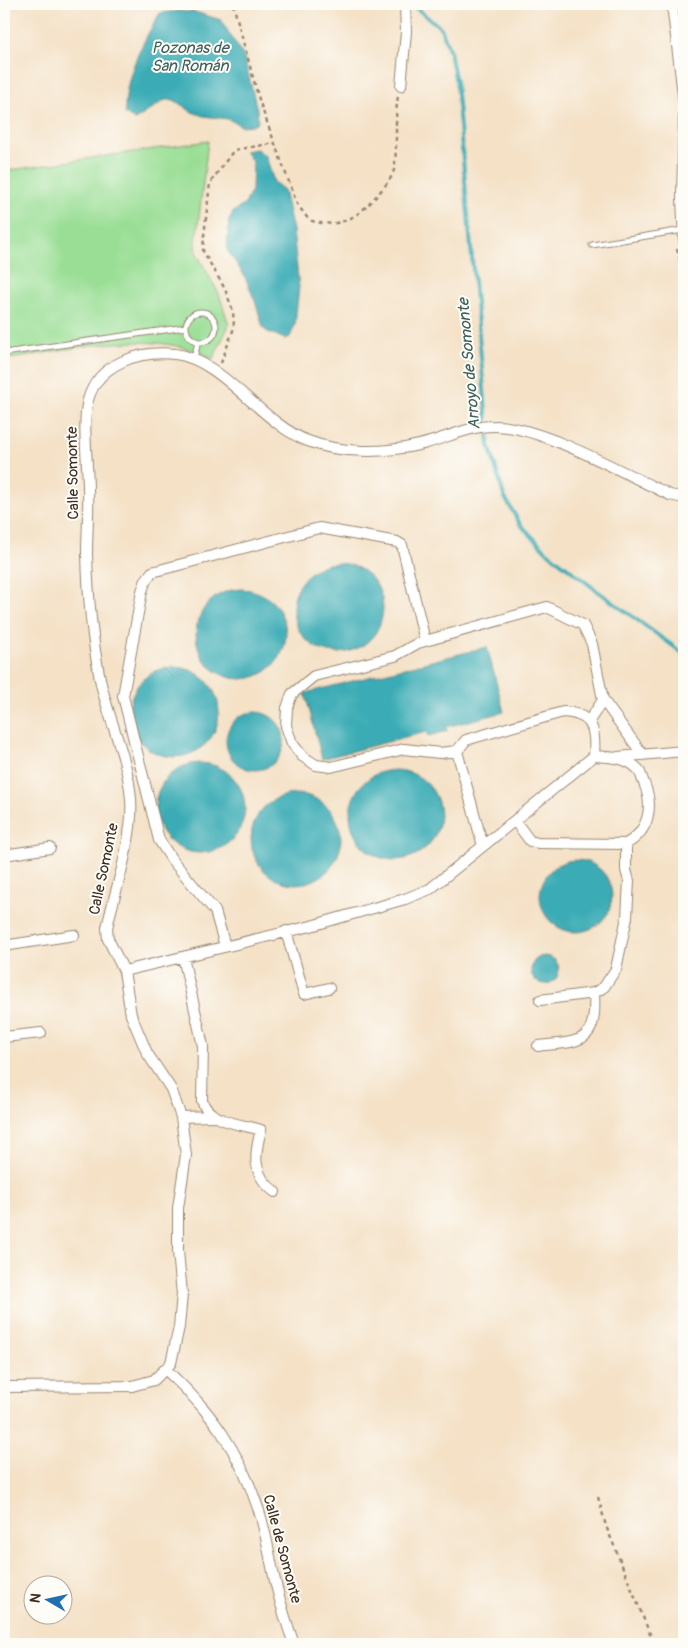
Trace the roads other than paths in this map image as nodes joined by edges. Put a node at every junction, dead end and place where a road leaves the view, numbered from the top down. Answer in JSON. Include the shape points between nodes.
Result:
{"nodes":[{"id":1,"x":405,"y":4,"type":"edge"},
{"id":2,"x":672,"y":4,"type":"edge"},
{"id":3,"x":400,"y":86,"type":"road end"},
{"id":4,"x":684,"y":103,"type":"edge"},
{"id":5,"x":684,"y":115,"type":"edge"},
{"id":6,"x":684,"y":235,"type":"edge"},
{"id":7,"x":592,"y":246,"type":"dead end"},
{"id":8,"x":186,"y":327,"type":"junction"},
{"id":9,"x":198,"y":342,"type":"junction"},
{"id":10,"x":4,"y":353,"type":"edge"},
{"id":11,"x":194,"y":358,"type":"junction"},
{"id":12,"x":684,"y":498,"type":"edge"},
{"id":13,"x":424,"y":641,"type":"junction"},
{"id":14,"x":603,"y":700,"type":"junction"},
{"id":15,"x":589,"y":721,"type":"junction"},
{"id":16,"x":457,"y":751,"type":"junction"},
{"id":17,"x":684,"y":751,"type":"edge"},
{"id":18,"x":644,"y":755,"type":"junction"},
{"id":19,"x":594,"y":756,"type":"junction"},
{"id":20,"x":617,"y":757,"type":"junction"},
{"id":21,"x":515,"y":821,"type":"junction"},
{"id":22,"x":626,"y":844,"type":"junction"},
{"id":23,"x":483,"y":846,"type":"junction"},
{"id":24,"x":50,"y":848,"type":"dead end"},
{"id":25,"x":4,"y":854,"type":"edge"},
{"id":26,"x":286,"y":931,"type":"junction"},
{"id":27,"x":74,"y":935,"type":"dead end"},
{"id":28,"x":4,"y":946,"type":"edge"},
{"id":29,"x":225,"y":946,"type":"junction"},
{"id":30,"x":183,"y":957,"type":"junction"},
{"id":31,"x":124,"y":971,"type":"junction"},
{"id":32,"x":329,"y":988,"type":"dead end"},
{"id":33,"x":594,"y":993,"type":"junction"},
{"id":34,"x":540,"y":1000,"type":"dead end"},
{"id":35,"x":41,"y":1033,"type":"dead end"},
{"id":36,"x":4,"y":1037,"type":"edge"},
{"id":37,"x":538,"y":1046,"type":"dead end"},
{"id":38,"x":212,"y":1116,"type":"junction"},
{"id":39,"x":181,"y":1118,"type":"junction"},
{"id":40,"x":274,"y":1192,"type":"dead end"},
{"id":41,"x":165,"y":1369,"type":"junction"},
{"id":42,"x":4,"y":1387,"type":"edge"},
{"id":43,"x":294,"y":1644,"type":"edge"}],
"edges":[{"from":1,"to":3,"type":"street","via":[[406,32]]},
{"from":2,"to":4,"type":"street"},
{"from":5,"to":6,"type":"street"},
{"from":6,"to":7,"type":"lane"},
{"from":8,"to":9,"type":"lane","via":[[189,336]]},
{"from":8,"to":9,"type":"lane","via":[[189,318],[197,312],[207,312],[214,319],[215,334]]},
{"from":8,"to":10,"type":"lane"},
{"from":9,"to":11,"type":"lane"},
{"from":11,"to":12,"type":"street","name":"Calle Somonte","via":[[272,419],[306,441],[337,448],[387,450],[472,428],[496,426],[526,431],[555,441],[670,495]]},
{"from":11,"to":31,"type":"street","name":"Calle Somonte","via":[[155,354],[120,361],[100,378],[88,400],[87,554],[92,618],[100,680],[124,757],[131,801],[126,848],[107,928],[108,939]]},
{"from":13,"to":14,"type":"street","via":[[547,607],[583,625],[592,644]]},
{"from":13,"to":16,"type":"street","via":[[396,656],[314,676],[292,694],[286,726],[292,743],[302,756],[316,765],[332,767],[404,749],[440,753]]},
{"from":13,"to":29,"type":"street","via":[[402,545],[397,542],[318,528],[152,572],[146,580],[123,696],[160,840],[172,860],[215,912]]},
{"from":14,"to":15,"type":"street"},
{"from":14,"to":18,"type":"street"},
{"from":15,"to":16,"type":"street","via":[[578,713],[563,712],[466,740]]},
{"from":15,"to":19,"type":"street","via":[[594,730]]},
{"from":16,"to":23,"type":"street"},
{"from":17,"to":18,"type":"street"},
{"from":18,"to":20,"type":"street"},
{"from":19,"to":20,"type":"street"},
{"from":19,"to":21,"type":"street"},
{"from":20,"to":22,"type":"street","via":[[639,770],[649,801],[649,816],[644,829]]},
{"from":21,"to":22,"type":"street","via":[[530,841],[538,843]]},
{"from":21,"to":23,"type":"street"},
{"from":22,"to":33,"type":"street","via":[[626,870],[630,881],[621,954],[610,980]]},
{"from":23,"to":26,"type":"street","via":[[430,889],[405,899]]},
{"from":24,"to":25,"type":"street"},
{"from":26,"to":29,"type":"street"},
{"from":26,"to":32,"type":"street","via":[[304,994]]},
{"from":27,"to":28,"type":"street"},
{"from":29,"to":30,"type":"street"},
{"from":30,"to":31,"type":"street"},
{"from":30,"to":38,"type":"street","via":[[203,1046],[202,1101]]},
{"from":31,"to":39,"type":"street","name":"Calle Somonte","via":[[131,1015],[147,1053],[171,1089]]},
{"from":33,"to":34,"type":"street"},
{"from":33,"to":37,"type":"street","via":[[595,1017],[590,1032],[584,1038]]},
{"from":35,"to":36,"type":"street"},
{"from":38,"to":39,"type":"street"},
{"from":38,"to":40,"type":"street","via":[[261,1130],[255,1163],[260,1176]]},
{"from":39,"to":41,"type":"street","name":"Calle Somonte","via":[[186,1155],[178,1208],[182,1294],[171,1363]]},
{"from":41,"to":42,"type":"street","via":[[154,1380],[132,1386]]},
{"from":41,"to":43,"type":"street","name":"Calle de Somonte","via":[[211,1416],[243,1469],[260,1512],[276,1586]]}]}
